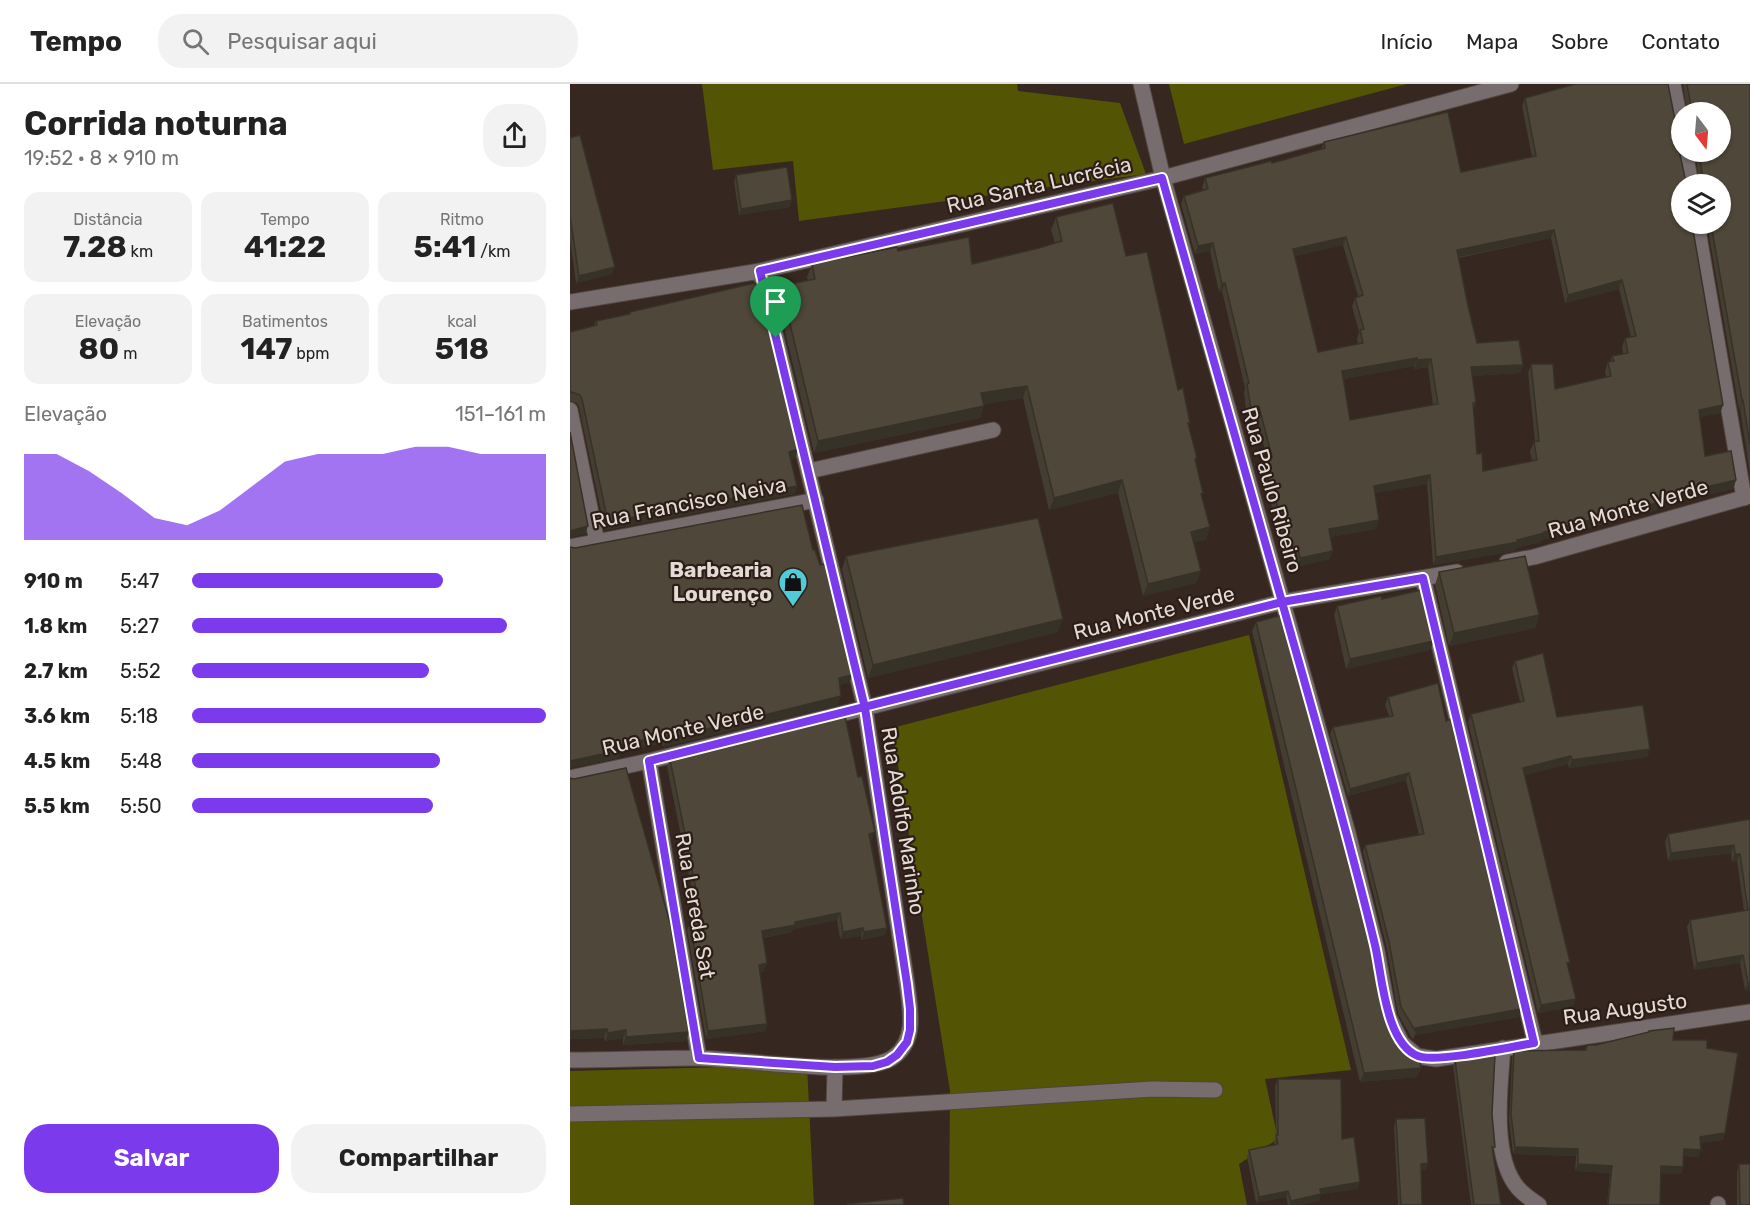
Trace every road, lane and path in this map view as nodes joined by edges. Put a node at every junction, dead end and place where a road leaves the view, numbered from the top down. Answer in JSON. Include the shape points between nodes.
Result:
{"nodes":[{"id":1,"x":1141,"y":84,"type":"edge"},
{"id":2,"x":1511,"y":84,"type":"edge"},
{"id":3,"x":1673,"y":84,"type":"edge"},
{"id":4,"x":1676,"y":102,"type":"edge"},
{"id":5,"x":1162,"y":178,"type":"junction"},
{"id":6,"x":1699,"y":234,"type":"edge"},
{"id":7,"x":760,"y":271,"type":"junction"},
{"id":8,"x":570,"y":302,"type":"edge"},
{"id":9,"x":570,"y":410,"type":"edge"},
{"id":10,"x":993,"y":430,"type":"dead end"},
{"id":11,"x":809,"y":471,"type":"junction"},
{"id":12,"x":1747,"y":497,"type":"edge"},
{"id":13,"x":816,"y":500,"type":"junction"},
{"id":14,"x":597,"y":542,"type":"junction"},
{"id":15,"x":570,"y":547,"type":"edge"},
{"id":16,"x":1490,"y":566,"type":"edge"},
{"id":17,"x":1468,"y":570,"type":"edge"},
{"id":18,"x":1423,"y":578,"type":"junction"},
{"id":19,"x":1282,"y":602,"type":"junction"},
{"id":20,"x":865,"y":708,"type":"junction"},
{"id":21,"x":649,"y":761,"type":"junction"},
{"id":22,"x":570,"y":778,"type":"edge"},
{"id":23,"x":1750,"y":1012,"type":"edge"},
{"id":24,"x":1534,"y":1043,"type":"junction"},
{"id":25,"x":1503,"y":1048,"type":"junction"},
{"id":26,"x":699,"y":1058,"type":"junction"},
{"id":27,"x":1436,"y":1059,"type":"joint"},
{"id":28,"x":570,"y":1060,"type":"edge"},
{"id":29,"x":835,"y":1067,"type":"junction"},
{"id":30,"x":1215,"y":1090,"type":"dead end"},
{"id":31,"x":834,"y":1109,"type":"junction"},
{"id":32,"x":570,"y":1114,"type":"edge"},
{"id":33,"x":1539,"y":1205,"type":"edge"}],
"edges":[{"from":1,"to":5,"type":"street","name":"Rua Paulo Ribeiro"},
{"from":2,"to":5,"type":"street","name":"Rua Santa Lucrécia"},
{"from":3,"to":4,"type":"street"},
{"from":5,"to":7,"type":"street","name":"Rua Santa Lucrécia"},
{"from":5,"to":19,"type":"street","name":"Rua Paulo Ribeiro"},
{"from":6,"to":12,"type":"street"},
{"from":7,"to":8,"type":"street","name":"Rua Santa Lucrécia"},
{"from":7,"to":11,"type":"street","name":"Rua Adolfo Marinho"},
{"from":9,"to":14,"type":"street"},
{"from":10,"to":11,"type":"street"},
{"from":11,"to":13,"type":"street","name":"Rua Adolfo Marinho"},
{"from":12,"to":16,"type":"street","name":"Rua Monte Verde"},
{"from":13,"to":14,"type":"street","name":"Rua Francisco Neiva"},
{"from":13,"to":20,"type":"street","name":"Rua Adolfo Marinho"},
{"from":14,"to":15,"type":"street","name":"Rua Francisco Neiva"},
{"from":17,"to":18,"type":"street","name":"Rua Monte Verde"},
{"from":18,"to":19,"type":"street","name":"Rua Monte Verde"},
{"from":18,"to":24,"type":"street"},
{"from":19,"to":20,"type":"street","name":"Rua Monte Verde"},
{"from":19,"to":27,"type":"street","name":"Rua Paulo Ribeiro","via":[[1348,833],[1389,1017],[1402,1043],[1417,1056]]},
{"from":20,"to":21,"type":"street","name":"Rua Monte Verde"},
{"from":20,"to":29,"type":"street","name":"Rua Adolfo Marinho","via":[[907,984],[910,1030],[907,1042],[887,1062]]},
{"from":21,"to":22,"type":"street","name":"Rua Monte Verde"},
{"from":21,"to":26,"type":"street","name":"Rua Lereda Sat"},
{"from":23,"to":24,"type":"street","name":"Rua Augusto"},
{"from":24,"to":25,"type":"street","name":"Rua Augusto"},
{"from":25,"to":27,"type":"street","name":"Rua Augusto"},
{"from":25,"to":33,"type":"street","via":[[1498,1107],[1500,1138],[1516,1186]]},
{"from":26,"to":28,"type":"street","name":"Rua Adolfo Marinho"},
{"from":26,"to":29,"type":"street","name":"Rua Adolfo Marinho"},
{"from":29,"to":31,"type":"street"},
{"from":30,"to":31,"type":"street","via":[[1153,1089]]},
{"from":31,"to":32,"type":"street"}]}
